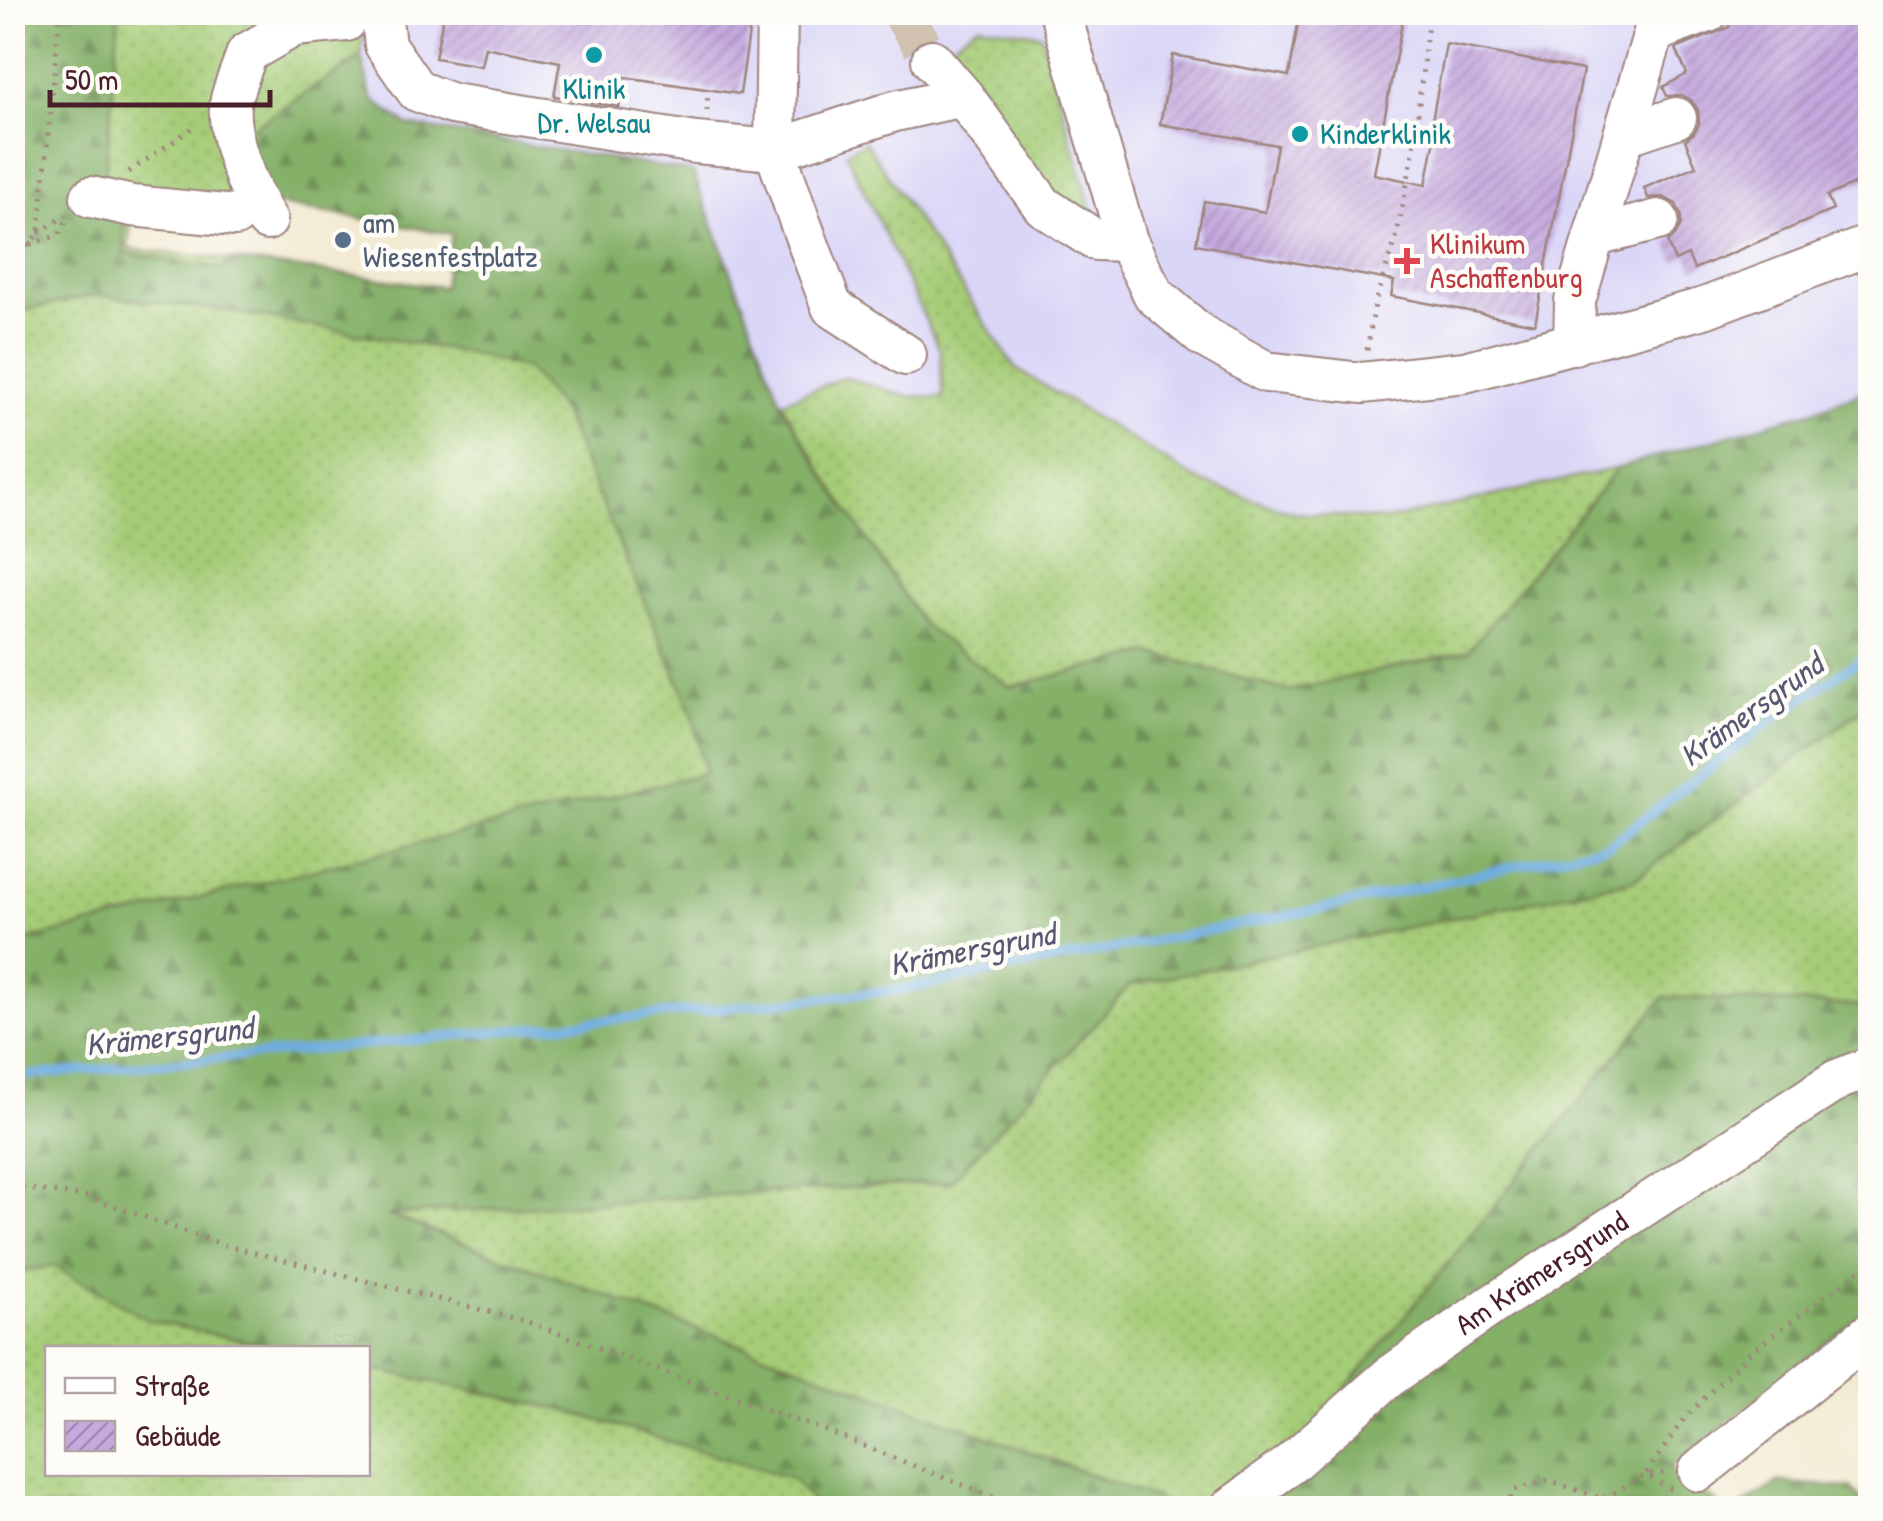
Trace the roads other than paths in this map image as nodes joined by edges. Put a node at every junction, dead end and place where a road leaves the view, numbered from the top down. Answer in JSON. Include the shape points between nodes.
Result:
{"nodes":[{"id":1,"x":777,"y":12,"type":"edge"},
{"id":2,"x":1060,"y":12,"type":"edge"},
{"id":3,"x":1708,"y":12,"type":"edge"},
{"id":4,"x":374,"y":24,"type":"edge"},
{"id":5,"x":932,"y":60,"type":"tunnel mouth"},
{"id":6,"x":963,"y":96,"type":"junction"},
{"id":7,"x":1676,"y":118,"type":"dead end"},
{"id":8,"x":1625,"y":135,"type":"junction"},
{"id":9,"x":775,"y":150,"type":"junction"},
{"id":10,"x":81,"y":204,"type":"road end"},
{"id":11,"x":1658,"y":220,"type":"dead end"},
{"id":12,"x":1596,"y":236,"type":"junction"},
{"id":13,"x":1127,"y":241,"type":"junction"},
{"id":14,"x":1870,"y":245,"type":"edge"},
{"id":15,"x":1574,"y":344,"type":"junction"},
{"id":16,"x":906,"y":355,"type":"dead end"},
{"id":17,"x":1870,"y":1068,"type":"edge"},
{"id":18,"x":1870,"y":1333,"type":"edge"},
{"id":19,"x":1698,"y":1470,"type":"road end"},
{"id":20,"x":1231,"y":1508,"type":"edge"}],
"edges":[{"from":1,"to":9,"type":"street"},
{"from":2,"to":13,"type":"street"},
{"from":3,"to":8,"type":"street","via":[[1654,32]]},
{"from":4,"to":9,"type":"street","via":[[417,91],[452,104]]},
{"from":4,"to":10,"type":"street","via":[[294,26],[247,54],[230,103],[236,150],[255,201],[251,218]]},
{"from":5,"to":6,"type":"street"},
{"from":6,"to":9,"type":"street"},
{"from":6,"to":13,"type":"street","via":[[1043,206],[1094,240]]},
{"from":7,"to":8,"type":"street"},
{"from":8,"to":12,"type":"street"},
{"from":9,"to":16,"type":"street","via":[[832,306]]},
{"from":11,"to":12,"type":"street"},
{"from":12,"to":15,"type":"street","via":[[1575,301]]},
{"from":13,"to":15,"type":"street","via":[[1154,295],[1201,335],[1266,372],[1362,383],[1465,372]]},
{"from":14,"to":15,"type":"street","via":[[1704,308]]},
{"from":17,"to":20,"type":"street","name":"Am Krämersgrund","via":[[1837,1080],[1492,1305],[1389,1377]]},
{"from":18,"to":19,"type":"street"}]}
